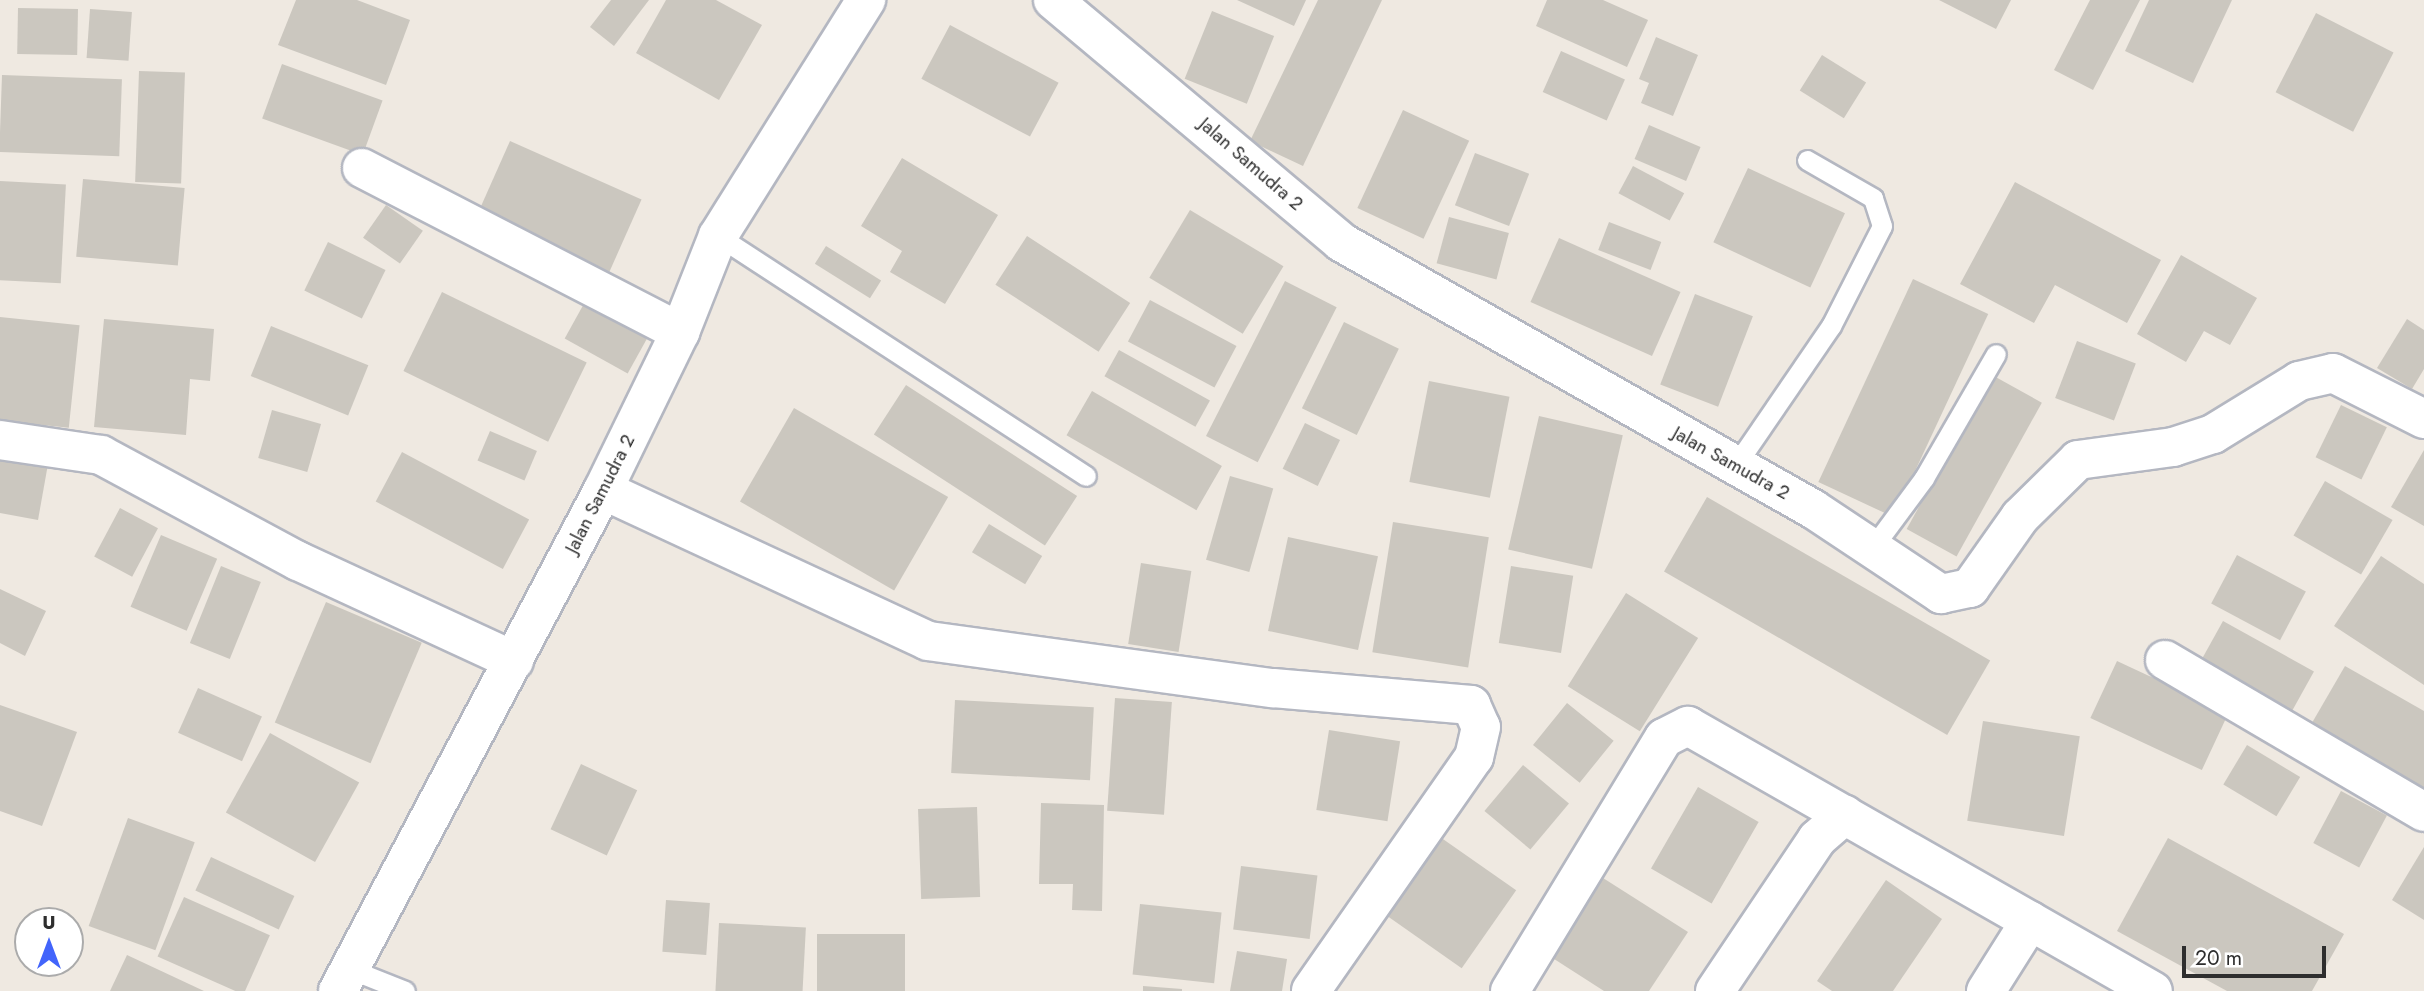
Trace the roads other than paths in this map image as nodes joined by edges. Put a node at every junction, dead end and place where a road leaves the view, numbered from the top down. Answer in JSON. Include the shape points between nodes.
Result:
{"nodes":[{"id":1,"x":866,"y":0,"type":"edge"},
{"id":2,"x":1053,"y":0,"type":"edge"},
{"id":3,"x":1807,"y":160,"type":"dead end"},
{"id":4,"x":362,"y":168,"type":"dead end"},
{"id":5,"x":718,"y":236,"type":"junction"},
{"id":6,"x":680,"y":332,"type":"junction"},
{"id":7,"x":1996,"y":354,"type":"dead end"},
{"id":8,"x":2424,"y":419,"type":"edge"},
{"id":9,"x":0,"y":440,"type":"edge"},
{"id":10,"x":1735,"y":466,"type":"junction"},
{"id":11,"x":1086,"y":476,"type":"dead end"},
{"id":12,"x":603,"y":490,"type":"junction"},
{"id":13,"x":1873,"y":547,"type":"junction"},
{"id":14,"x":2165,"y":660,"type":"dead end"},
{"id":15,"x":513,"y":661,"type":"junction"},
{"id":16,"x":2424,"y":812,"type":"edge"},
{"id":17,"x":1846,"y":815,"type":"junction"},
{"id":18,"x":2030,"y":921,"type":"junction"},
{"id":19,"x":344,"y":980,"type":"edge"},
{"id":20,"x":405,"y":991,"type":"edge"},
{"id":21,"x":1311,"y":991,"type":"edge"},
{"id":22,"x":1510,"y":991,"type":"edge"},
{"id":23,"x":1715,"y":991,"type":"edge"},
{"id":24,"x":1986,"y":991,"type":"edge"},
{"id":25,"x":2153,"y":991,"type":"edge"}],
"edges":[{"from":1,"to":5,"type":"street","name":"Jalan Samudra 2"},
{"from":2,"to":10,"type":"street","name":"Jalan Samudra 2","via":[[1341,242]]},
{"from":3,"to":10,"type":"lane","via":[[1873,198],[1882,226],[1831,326]]},
{"from":4,"to":6,"type":"street"},
{"from":5,"to":6,"type":"street","name":"Jalan Samudra 2"},
{"from":5,"to":11,"type":"lane"},
{"from":6,"to":12,"type":"street","name":"Jalan Samudra 2"},
{"from":7,"to":13,"type":"lane","via":[[1924,478]]},
{"from":8,"to":13,"type":"street","name":"Jalan Samudra 2","via":[[2333,373],[2299,381],[2213,434],[2173,447],[2078,460],[2020,516],[1962,594],[1930,589]]},
{"from":9,"to":15,"type":"street","via":[[101,455],[298,561]]},
{"from":10,"to":13,"type":"street","name":"Jalan Samudra 2"},
{"from":12,"to":15,"type":"street","name":"Jalan Samudra 2"},
{"from":12,"to":21,"type":"street","via":[[928,641],[1273,688],[1471,705],[1482,727],[1474,757]]},
{"from":14,"to":16,"type":"street"},
{"from":15,"to":19,"type":"street","name":"Jalan Samudra 2"},
{"from":17,"to":18,"type":"street"},
{"from":17,"to":22,"type":"street","via":[[1695,726],[1671,730]]},
{"from":17,"to":23,"type":"street","via":[[1817,839]]},
{"from":18,"to":24,"type":"street"},
{"from":18,"to":25,"type":"street"},
{"from":19,"to":20,"type":"lane"}]}
